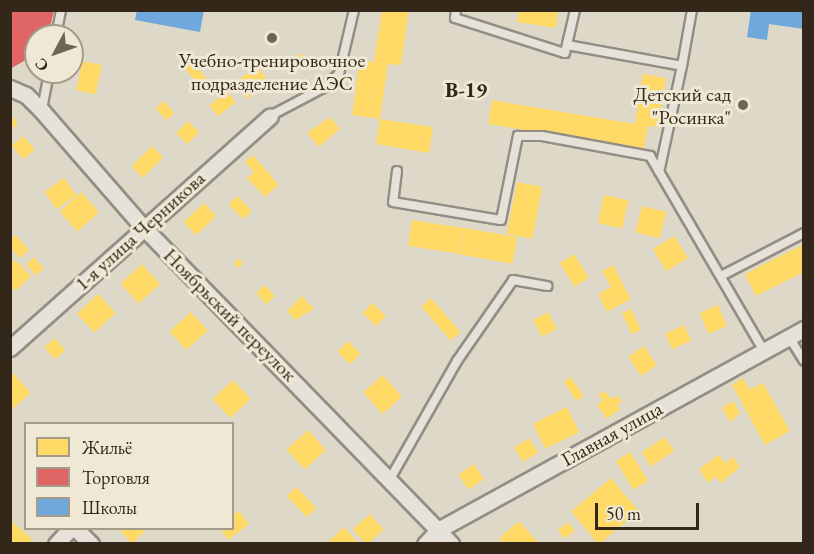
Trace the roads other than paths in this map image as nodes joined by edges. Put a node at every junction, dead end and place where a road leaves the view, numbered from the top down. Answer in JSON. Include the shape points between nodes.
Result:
{"nodes":[{"id":1,"x":354,"y":10,"type":"edge"},
{"id":2,"x":456,"y":10,"type":"edge"},
{"id":3,"x":575,"y":10,"type":"edge"},
{"id":4,"x":692,"y":10,"type":"edge"},
{"id":5,"x":567,"y":45,"type":"junction"},
{"id":6,"x":682,"y":66,"type":"junction"},
{"id":7,"x":47,"y":84,"type":"edge"},
{"id":8,"x":10,"y":88,"type":"edge"},
{"id":9,"x":42,"y":111,"type":"junction"},
{"id":10,"x":270,"y":116,"type":"joint"},
{"id":11,"x":397,"y":171,"type":"dead end"},
{"id":12,"x":659,"y":172,"type":"junction"},
{"id":13,"x":143,"y":227,"type":"junction"},
{"id":14,"x":804,"y":233,"type":"edge"},
{"id":15,"x":721,"y":276,"type":"junction"},
{"id":16,"x":547,"y":286,"type":"dead end"},
{"id":17,"x":804,"y":329,"type":"edge"},
{"id":18,"x":789,"y":337,"type":"junction"},
{"id":19,"x":10,"y":348,"type":"edge"},
{"id":20,"x":764,"y":351,"type":"junction"},
{"id":21,"x":804,"y":361,"type":"edge"},
{"id":22,"x":390,"y":479,"type":"junction"},
{"id":23,"x":71,"y":530,"type":"edge"},
{"id":24,"x":75,"y":530,"type":"edge"},
{"id":25,"x":438,"y":530,"type":"junction"},
{"id":26,"x":56,"y":543,"type":"edge"},
{"id":27,"x":91,"y":543,"type":"edge"},
{"id":28,"x":425,"y":543,"type":"edge"},
{"id":29,"x":451,"y":543,"type":"edge"}],
"edges":[{"from":1,"to":10,"type":"lane","via":[[339,74],[325,87]]},
{"from":2,"to":5,"type":"lane","via":[[455,18],[488,29],[565,53]]},
{"from":3,"to":5,"type":"lane"},
{"from":4,"to":6,"type":"lane"},
{"from":5,"to":6,"type":"lane"},
{"from":6,"to":12,"type":"lane"},
{"from":7,"to":9,"type":"lane"},
{"from":8,"to":9,"type":"street","name":"Ноябрьский переулок","via":[[26,95]]},
{"from":9,"to":13,"type":"street","name":"Ноябрьский переулок"},
{"from":10,"to":13,"type":"street","name":"1-я улица Черникова"},
{"from":11,"to":12,"type":"lane","via":[[393,202],[501,220],[518,136],[542,136],[650,156]]},
{"from":12,"to":15,"type":"lane"},
{"from":13,"to":19,"type":"street","name":"1-я улица Черникова"},
{"from":13,"to":22,"type":"street","name":"Ноябрьский переулок"},
{"from":14,"to":15,"type":"lane"},
{"from":15,"to":20,"type":"lane"},
{"from":16,"to":22,"type":"lane","via":[[513,280],[457,361]]},
{"from":17,"to":18,"type":"street","name":"Главная улица"},
{"from":18,"to":20,"type":"street","name":"Главная улица"},
{"from":18,"to":21,"type":"lane"},
{"from":20,"to":25,"type":"street","name":"Главная улица"},
{"from":22,"to":25,"type":"street","name":"Ноябрьский переулок"},
{"from":23,"to":26,"type":"street"},
{"from":24,"to":27,"type":"street"},
{"from":25,"to":28,"type":"street","name":"Главная улица"},
{"from":25,"to":29,"type":"street","name":"Ноябрьский переулок"}]}
